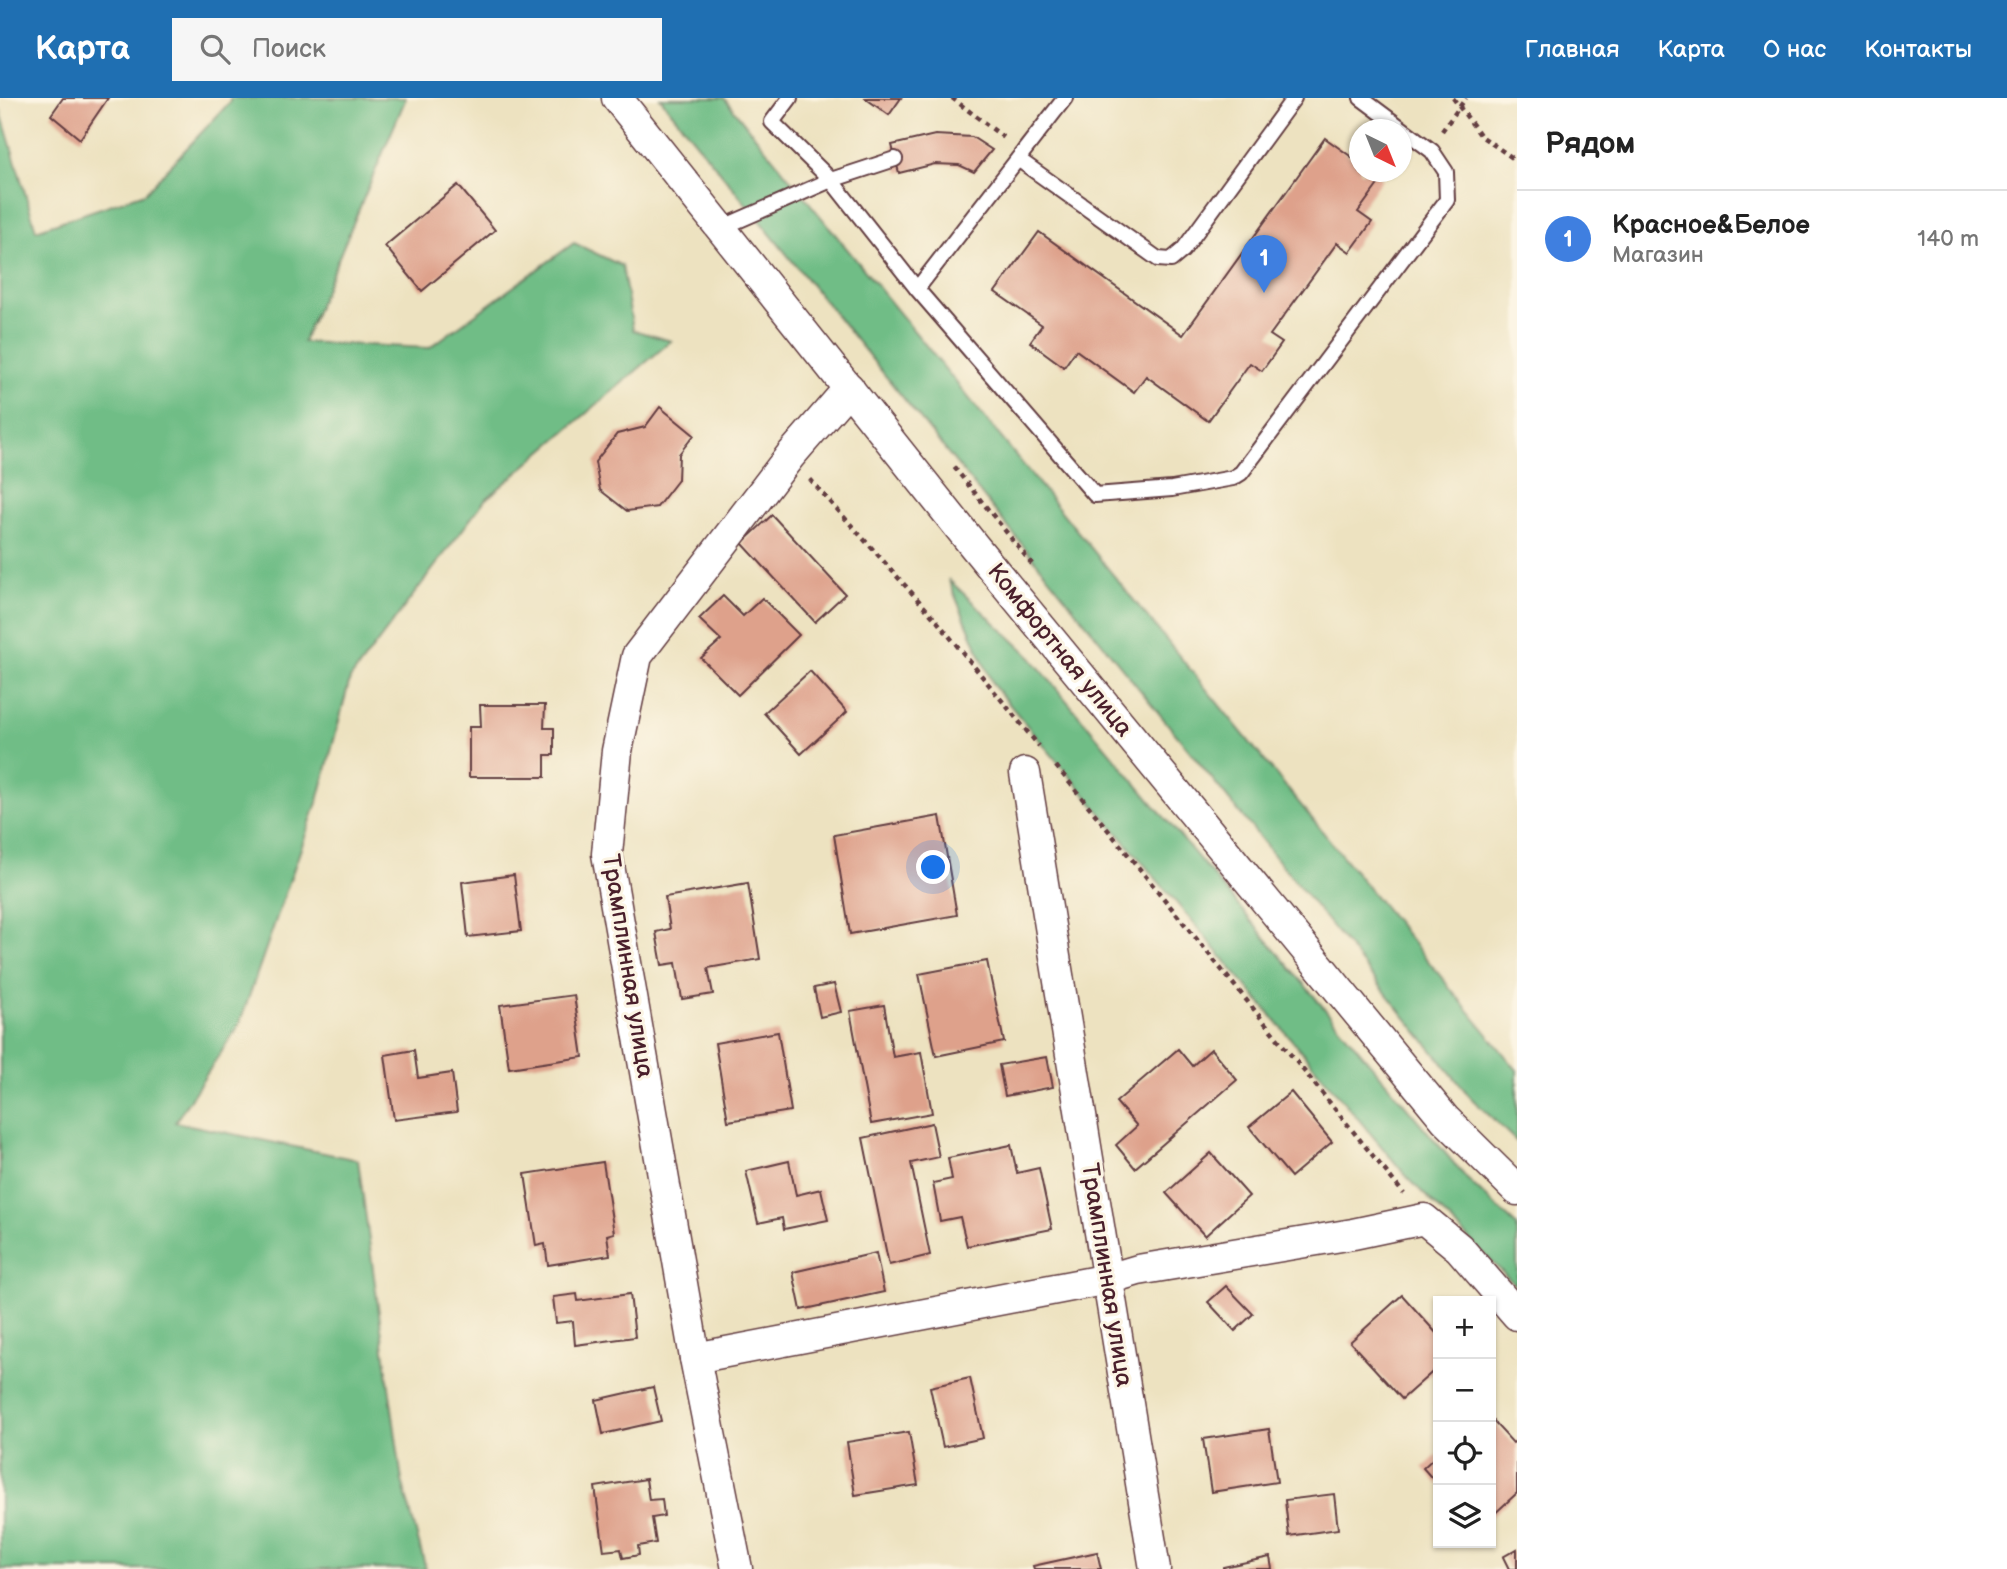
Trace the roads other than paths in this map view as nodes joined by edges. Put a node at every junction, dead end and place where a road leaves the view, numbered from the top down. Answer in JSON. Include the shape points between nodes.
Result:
{"nodes":[{"id":1,"x":617,"y":98,"type":"edge"},
{"id":2,"x":790,"y":98,"type":"edge"},
{"id":3,"x":1065,"y":98,"type":"edge"},
{"id":4,"x":1294,"y":98,"type":"edge"},
{"id":5,"x":1361,"y":98,"type":"edge"},
{"id":6,"x":1021,"y":155,"type":"junction"},
{"id":7,"x":895,"y":159,"type":"dead end"},
{"id":8,"x":831,"y":180,"type":"junction"},
{"id":9,"x":721,"y":228,"type":"junction"},
{"id":10,"x":917,"y":289,"type":"junction"},
{"id":11,"x":849,"y":388,"type":"junction"},
{"id":12,"x":1039,"y":760,"type":"road end"},
{"id":13,"x":1517,"y":1190,"type":"edge"},
{"id":14,"x":1108,"y":1279,"type":"junction"},
{"id":15,"x":1517,"y":1315,"type":"edge"},
{"id":16,"x":695,"y":1358,"type":"junction"},
{"id":17,"x":737,"y":1569,"type":"edge"},
{"id":18,"x":1155,"y":1569,"type":"edge"}],
"edges":[{"from":1,"to":9,"type":"street","name":"Комфортная улица"},
{"from":2,"to":8,"type":"lane","via":[[772,122]]},
{"from":3,"to":6,"type":"lane"},
{"from":4,"to":6,"type":"lane","via":[[1183,250],[1171,260],[1158,258]]},
{"from":5,"to":10,"type":"lane","via":[[1433,151],[1446,172],[1447,200],[1233,478],[1095,495]]},
{"from":6,"to":10,"type":"lane"},
{"from":7,"to":8,"type":"lane"},
{"from":8,"to":9,"type":"lane"},
{"from":8,"to":10,"type":"lane"},
{"from":9,"to":11,"type":"street","name":"Комфортная улица"},
{"from":11,"to":13,"type":"street","name":"Комфортная улица","via":[[1445,1119]]},
{"from":11,"to":16,"type":"street","name":"Трамплинная улица","via":[[790,456],[637,656],[617,751],[607,854]]},
{"from":12,"to":14,"type":"street","name":"Трамплинная улица"},
{"from":14,"to":15,"type":"street","via":[[1424,1219],[1460,1248]]},
{"from":14,"to":16,"type":"street"},
{"from":14,"to":18,"type":"street","name":"Трамплинная улица"},
{"from":16,"to":17,"type":"street","name":"Трамплинная улица"}]}
